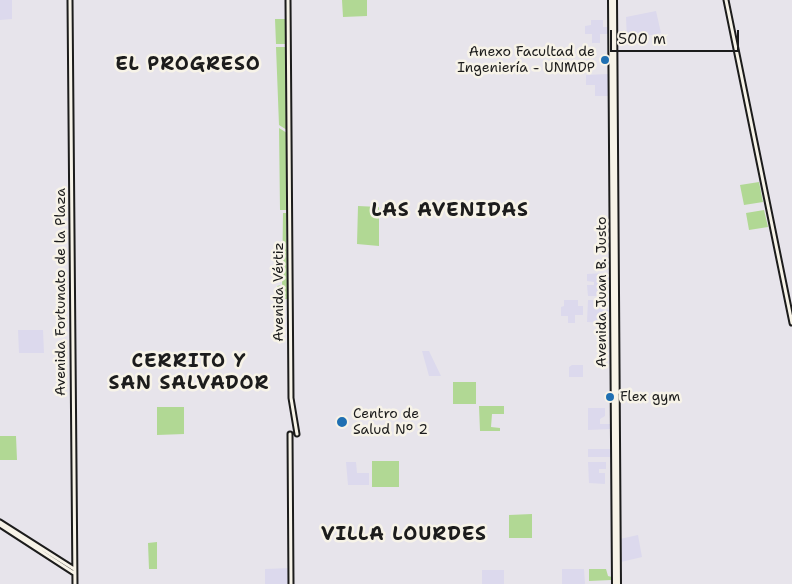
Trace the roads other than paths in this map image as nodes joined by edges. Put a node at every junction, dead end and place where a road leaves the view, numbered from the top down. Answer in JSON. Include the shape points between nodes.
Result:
{"nodes":[{"id":1,"x":70,"y":0,"type":"edge"},
{"id":2,"x":288,"y":0,"type":"edge"},
{"id":3,"x":613,"y":0,"type":"edge"},
{"id":4,"x":726,"y":0,"type":"edge"},
{"id":5,"x":792,"y":323,"type":"edge"},
{"id":6,"x":290,"y":434,"type":"dead end"},
{"id":7,"x":297,"y":434,"type":"dead end"},
{"id":8,"x":0,"y":524,"type":"edge"},
{"id":9,"x":74,"y":571,"type":"junction"},
{"id":10,"x":74,"y":584,"type":"edge"},
{"id":11,"x":291,"y":584,"type":"edge"},
{"id":12,"x":616,"y":584,"type":"edge"}],
"edges":[{"from":1,"to":9,"type":"main road","name":"Avenida Fortunato de la Plaza"},
{"from":2,"to":7,"type":"main road","name":"Avenida Vértiz","via":[[291,398]]},
{"from":3,"to":12,"type":"main road","name":"Avenida Juan B. Justo"},
{"from":4,"to":5,"type":"main road"},
{"from":6,"to":11,"type":"main road"},
{"from":8,"to":9,"type":"main road"},
{"from":9,"to":10,"type":"main road","name":"Avenida Fortunato de la Plaza"}]}
